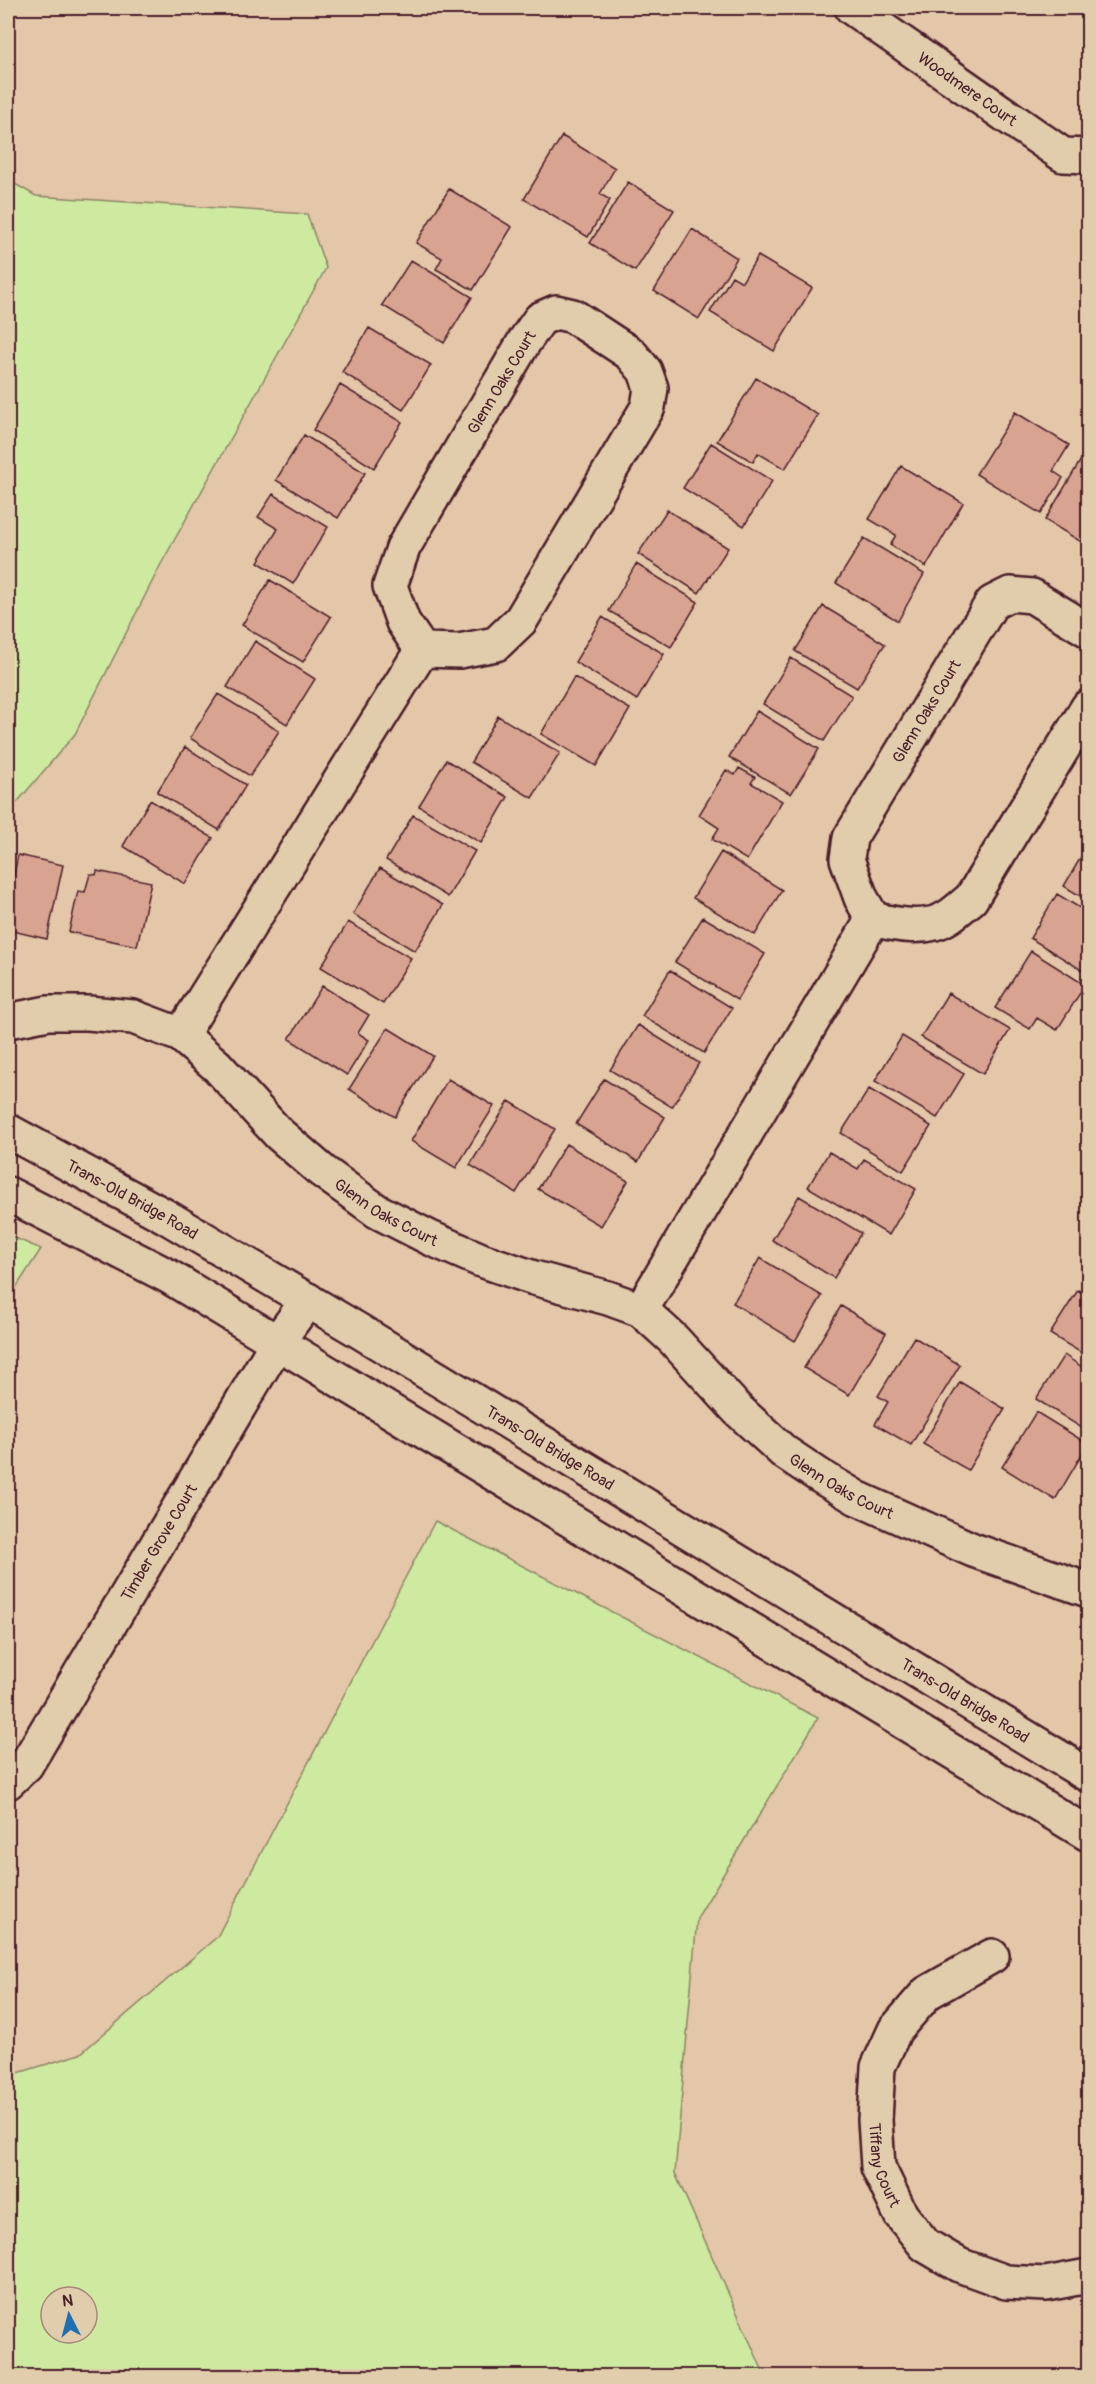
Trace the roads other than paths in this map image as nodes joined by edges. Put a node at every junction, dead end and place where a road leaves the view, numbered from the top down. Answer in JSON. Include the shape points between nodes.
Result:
{"nodes":[{"id":1,"x":852,"y":8,"type":"edge"},
{"id":2,"x":1089,"y":156,"type":"edge"},
{"id":3,"x":1089,"y":630,"type":"edge"},
{"id":4,"x":422,"y":650,"type":"junction"},
{"id":5,"x":1089,"y":707,"type":"edge"},
{"id":6,"x":873,"y":919,"type":"junction"},
{"id":7,"x":8,"y":1021,"type":"edge"},
{"id":8,"x":181,"y":1035,"type":"junction"},
{"id":9,"x":8,"y":1131,"type":"edge"},
{"id":10,"x":8,"y":1194,"type":"edge"},
{"id":11,"x":308,"y":1300,"type":"junction"},
{"id":12,"x":641,"y":1310,"type":"junction"},
{"id":13,"x":278,"y":1341,"type":"junction"},
{"id":14,"x":1089,"y":1590,"type":"edge"},
{"id":15,"x":1089,"y":1775,"type":"edge"},
{"id":16,"x":8,"y":1782,"type":"edge"},
{"id":17,"x":1089,"y":1834,"type":"edge"},
{"id":18,"x":992,"y":1956,"type":"dead end"},
{"id":19,"x":1089,"y":2276,"type":"edge"}],
"edges":[{"from":1,"to":2,"type":"street","name":"Woodmere Court","via":[[1063,155]]},
{"from":3,"to":6,"type":"street","name":"Glenn Oaks Court","via":[[1032,596],[1010,594],[992,603],[850,838],[847,859]]},
{"from":4,"to":4,"type":"street","name":"Glenn Oaks Court","via":[[459,651],[496,644],[521,620],[648,407],[651,388],[645,371],[631,354],[573,316],[556,312],[540,319],[403,548],[390,586],[403,622]]},
{"from":4,"to":8,"type":"street"},
{"from":5,"to":6,"type":"street","via":[[971,899],[946,919],[924,924],[898,925]]},
{"from":6,"to":12,"type":"street"},
{"from":7,"to":8,"type":"street","name":"Glenn Oaks Court","via":[[48,1013],[88,1013],[133,1017]]},
{"from":8,"to":12,"type":"street","name":"Glenn Oaks Court","via":[[217,1066],[279,1134],[377,1211],[481,1260]]},
{"from":9,"to":11,"type":"street","name":"Trans-Old Bridge Road","via":[[165,1216]]},
{"from":10,"to":13,"type":"street","via":[[168,1276]]},
{"from":11,"to":13,"type":"street","name":"Timber Grove Court"},
{"from":11,"to":15,"type":"street","name":"Trans-Old Bridge Road"},
{"from":12,"to":14,"type":"street","name":"Glenn Oaks Court","via":[[738,1410],[784,1452],[820,1476],[857,1498],[973,1550]]},
{"from":13,"to":16,"type":"street","name":"Timber Grove Court","via":[[26,1765]]},
{"from":13,"to":17,"type":"street"},
{"from":18,"to":19,"type":"street","name":"Tiffany Court","via":[[927,1993],[895,2030],[878,2067],[878,2167],[901,2215],[919,2238],[960,2265],[1006,2282],[1046,2284]]}]}
